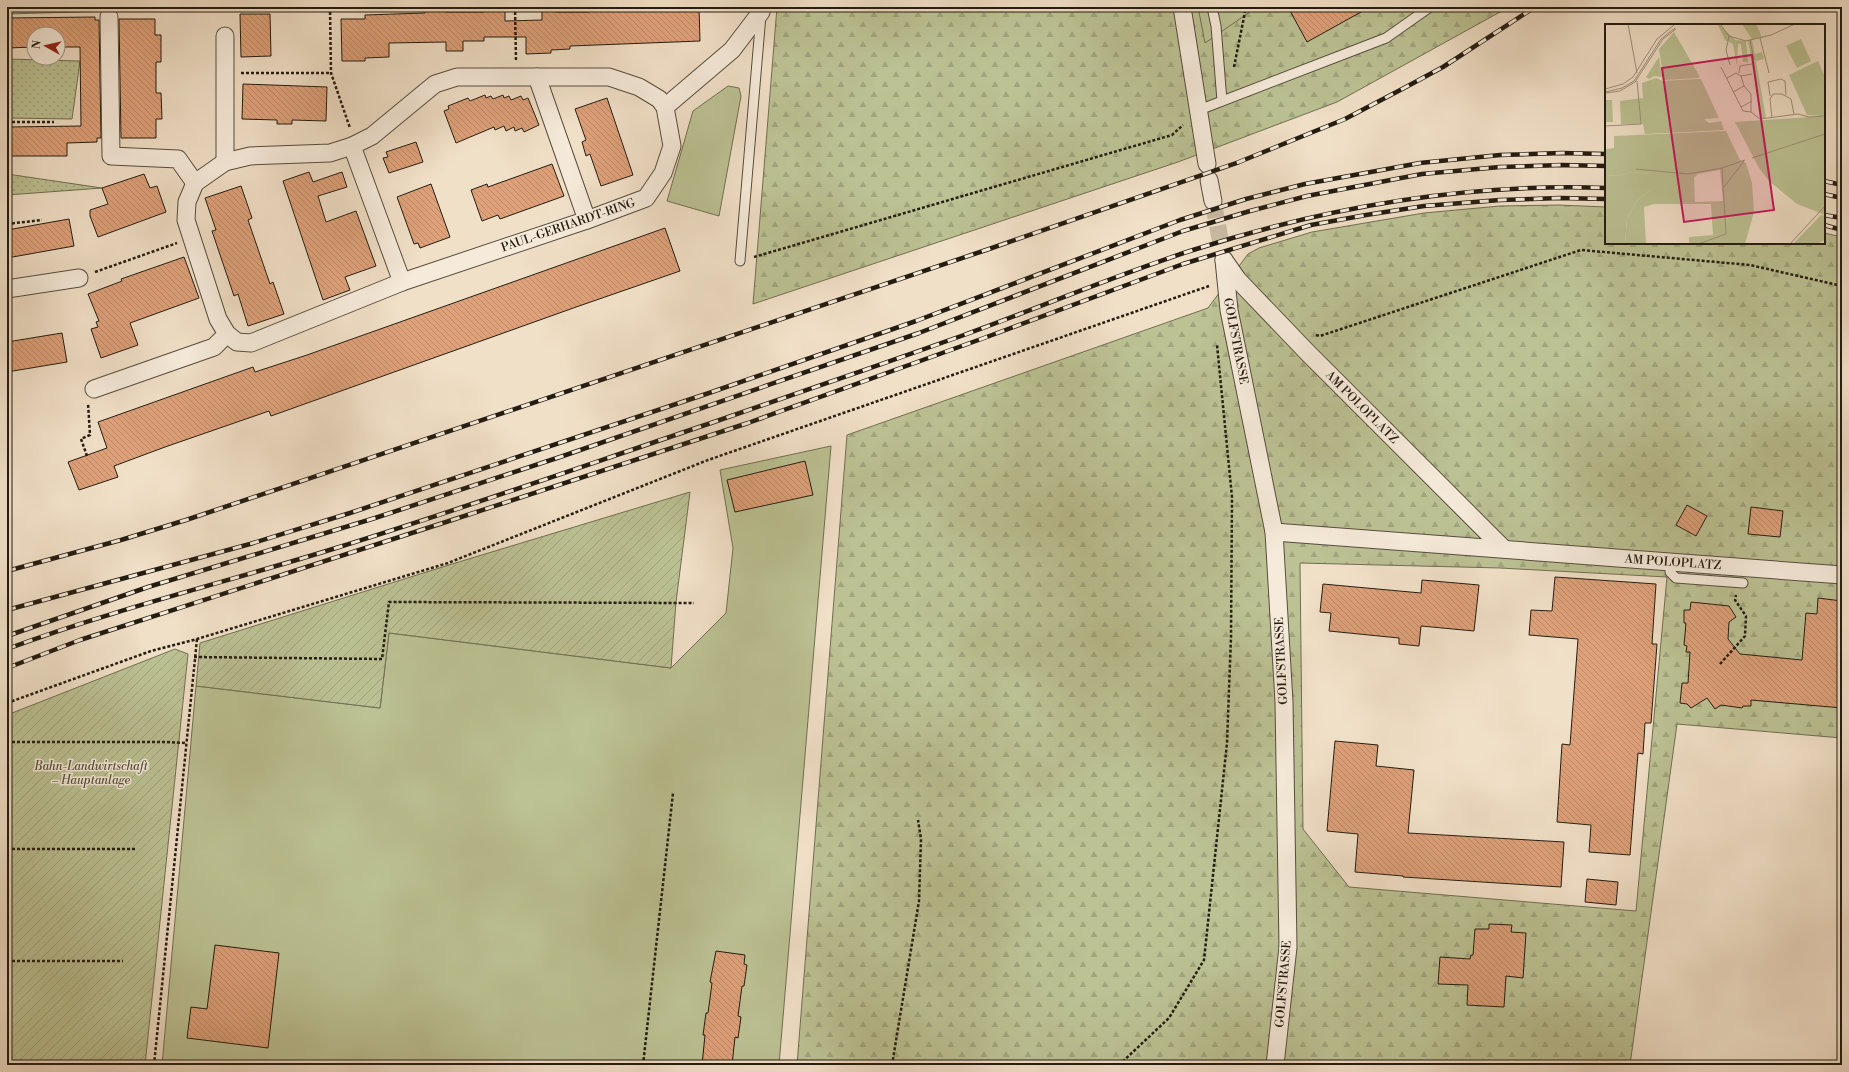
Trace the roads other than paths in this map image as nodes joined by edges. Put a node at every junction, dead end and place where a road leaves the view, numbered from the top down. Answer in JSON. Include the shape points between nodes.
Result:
{"nodes":[{"id":1,"x":1182,"y":7,"type":"edge"},
{"id":2,"x":1212,"y":7,"type":"edge"},
{"id":3,"x":1430,"y":7,"type":"edge"},
{"id":4,"x":761,"y":9,"type":"edge"},
{"id":5,"x":109,"y":17,"type":"dead end"},
{"id":6,"x":225,"y":36,"type":"dead end"},
{"id":7,"x":537,"y":77,"type":"junction"},
{"id":8,"x":1222,"y":101,"type":"junction"},
{"id":9,"x":665,"y":107,"type":"junction"},
{"id":10,"x":1199,"y":110,"type":"junction"},
{"id":11,"x":352,"y":146,"type":"junction"},
{"id":12,"x":225,"y":162,"type":"junction"},
{"id":13,"x":195,"y":183,"type":"junction"},
{"id":14,"x":1213,"y":201,"type":"tunnel mouth"},
{"id":15,"x":587,"y":220,"type":"junction"},
{"id":16,"x":1224,"y":260,"type":"joint"},
{"id":17,"x":740,"y":261,"type":"road end"},
{"id":18,"x":79,"y":278,"type":"road end"},
{"id":19,"x":402,"y":282,"type":"junction"},
{"id":20,"x":7,"y":289,"type":"edge"},
{"id":21,"x":227,"y":334,"type":"junction"},
{"id":22,"x":94,"y":389,"type":"road end"},
{"id":23,"x":1274,"y":532,"type":"junction"},
{"id":24,"x":1504,"y":550,"type":"junction"},
{"id":25,"x":1670,"y":562,"type":"junction"},
{"id":26,"x":1842,"y":575,"type":"edge"},
{"id":27,"x":1739,"y":583,"type":"road end"},
{"id":28,"x":1275,"y":1065,"type":"edge"}],
"edges":[{"from":1,"to":10,"type":"street"},
{"from":2,"to":8,"type":"lane"},
{"from":3,"to":8,"type":"lane","via":[[1386,38]]},
{"from":4,"to":9,"type":"street","via":[[732,50]]},
{"from":4,"to":17,"type":"lane"},
{"from":5,"to":13,"type":"street","via":[[111,156],[178,159]]},
{"from":6,"to":12,"type":"street"},
{"from":7,"to":9,"type":"street","via":[[609,77],[639,87],[659,99]]},
{"from":7,"to":11,"type":"street","via":[[457,77],[435,84],[372,136]]},
{"from":7,"to":15,"type":"street"},
{"from":8,"to":10,"type":"lane"},
{"from":9,"to":15,"type":"street","name":"PAUL-GERHARDT-RING","via":[[672,146],[663,173],[646,198]]},
{"from":10,"to":14,"type":"street"},
{"from":11,"to":12,"type":"street","via":[[330,153],[250,156]]},
{"from":11,"to":19,"type":"street"},
{"from":12,"to":13,"type":"street"},
{"from":13,"to":21,"type":"street","via":[[187,202],[186,220],[218,319]]},
{"from":15,"to":19,"type":"street","name":"PAUL-GERHARDT-RING"},
{"from":16,"to":23,"type":"street","name":"GOLFSTRASSE","via":[[1229,310]]},
{"from":16,"to":24,"type":"street","name":"AM POLOPLATZ","via":[[1238,280]]},
{"from":18,"to":20,"type":"street"},
{"from":19,"to":21,"type":"street","name":"PAUL-GERHARDT-RING","via":[[251,343],[237,342]]},
{"from":21,"to":22,"type":"street","via":[[214,347]]},
{"from":23,"to":24,"type":"street","name":"AM POLOPLATZ"},
{"from":23,"to":28,"type":"street","name":"GOLFSTRASSE","via":[[1284,702],[1288,947]]},
{"from":24,"to":25,"type":"street","name":"AM POLOPLATZ"},
{"from":25,"to":26,"type":"street","name":"AM POLOPLATZ"},
{"from":25,"to":27,"type":"lane","via":[[1670,572],[1676,578]]}]}
